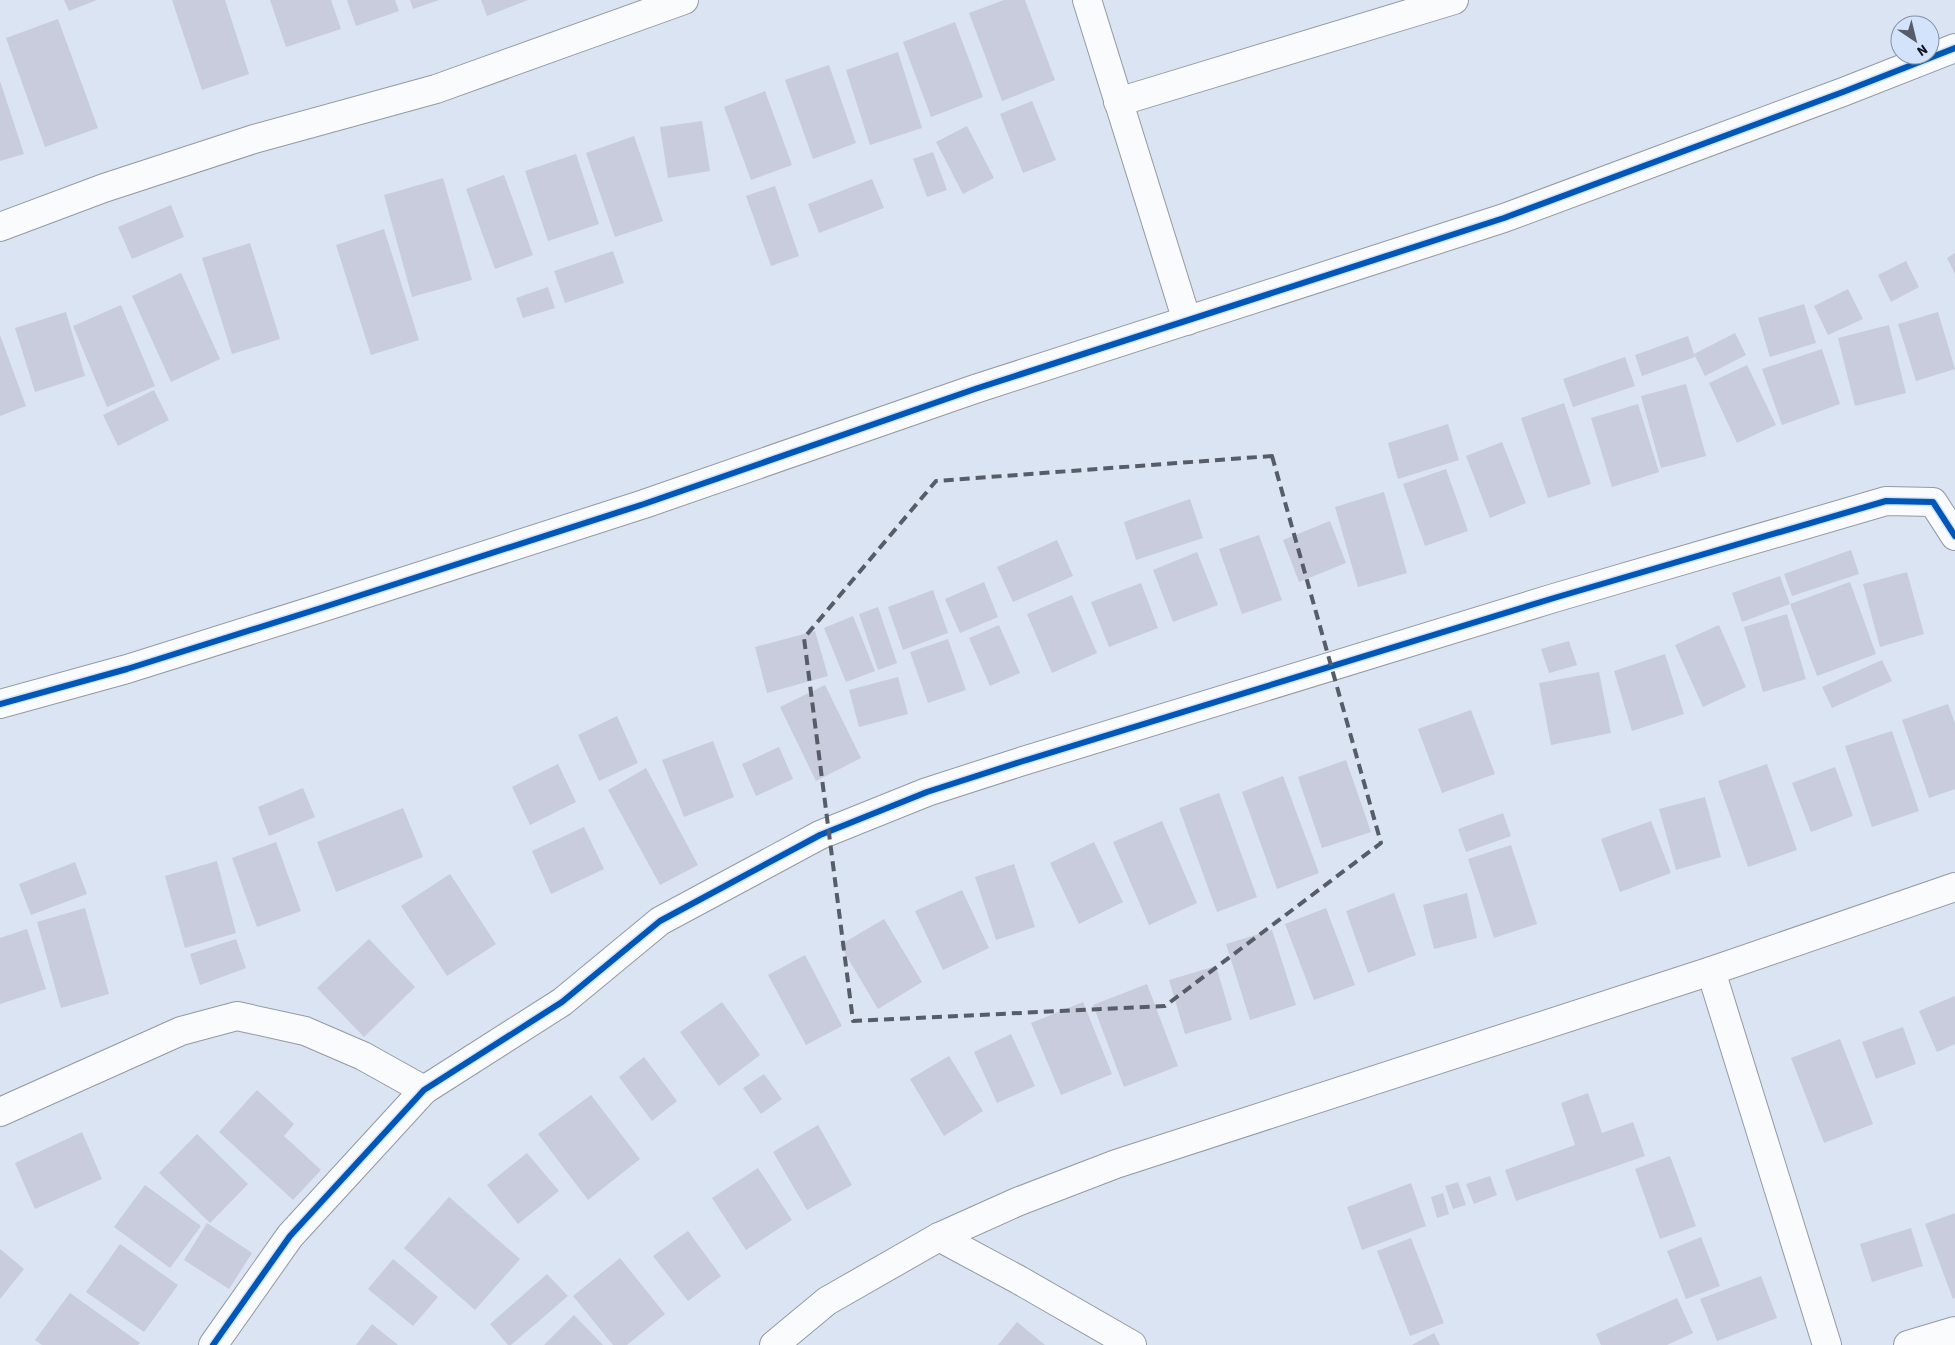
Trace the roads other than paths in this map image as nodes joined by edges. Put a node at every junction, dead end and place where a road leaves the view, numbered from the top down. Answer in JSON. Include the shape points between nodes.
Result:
{"nodes":[{"id":1,"x":684,"y":0,"type":"edge"},
{"id":2,"x":1087,"y":0,"type":"edge"},
{"id":3,"x":1454,"y":0,"type":"edge"},
{"id":4,"x":1955,"y":48,"type":"edge"},
{"id":5,"x":1118,"y":102,"type":"junction"},
{"id":6,"x":0,"y":227,"type":"edge"},
{"id":7,"x":1187,"y":321,"type":"junction"},
{"id":8,"x":1955,"y":536,"type":"edge"},
{"id":9,"x":0,"y":704,"type":"edge"},
{"id":10,"x":1955,"y":887,"type":"edge"},
{"id":11,"x":1711,"y":971,"type":"junction"},
{"id":12,"x":424,"y":1090,"type":"junction"},
{"id":13,"x":0,"y":1112,"type":"edge"},
{"id":14,"x":939,"y":1237,"type":"junction"},
{"id":15,"x":1955,"y":1331,"type":"edge"},
{"id":16,"x":213,"y":1345,"type":"edge"},
{"id":17,"x":774,"y":1345,"type":"edge"},
{"id":18,"x":1132,"y":1345,"type":"edge"},
{"id":19,"x":1827,"y":1345,"type":"edge"},
{"id":20,"x":1908,"y":1345,"type":"edge"}],
"edges":[{"from":1,"to":6,"type":"street","via":[[436,89],[254,139],[104,188]]},
{"from":2,"to":5,"type":"street"},
{"from":3,"to":5,"type":"street"},
{"from":4,"to":7,"type":"street","via":[[1504,218]]},
{"from":5,"to":7,"type":"street"},
{"from":7,"to":9,"type":"street","via":[[975,389],[644,504],[127,669]]},
{"from":8,"to":12,"type":"street","via":[[1933,502],[1886,501],[1544,601],[927,792],[820,835],[660,921],[562,1002]]},
{"from":10,"to":11,"type":"street"},
{"from":11,"to":14,"type":"street","via":[[1116,1164],[1017,1202]]},
{"from":11,"to":19,"type":"street"},
{"from":12,"to":13,"type":"street","via":[[363,1056],[305,1032],[238,1016],[180,1031]]},
{"from":12,"to":16,"type":"street","via":[[290,1236]]},
{"from":14,"to":17,"type":"street","via":[[826,1301]]},
{"from":14,"to":18,"type":"street"},
{"from":15,"to":20,"type":"street"}]}
